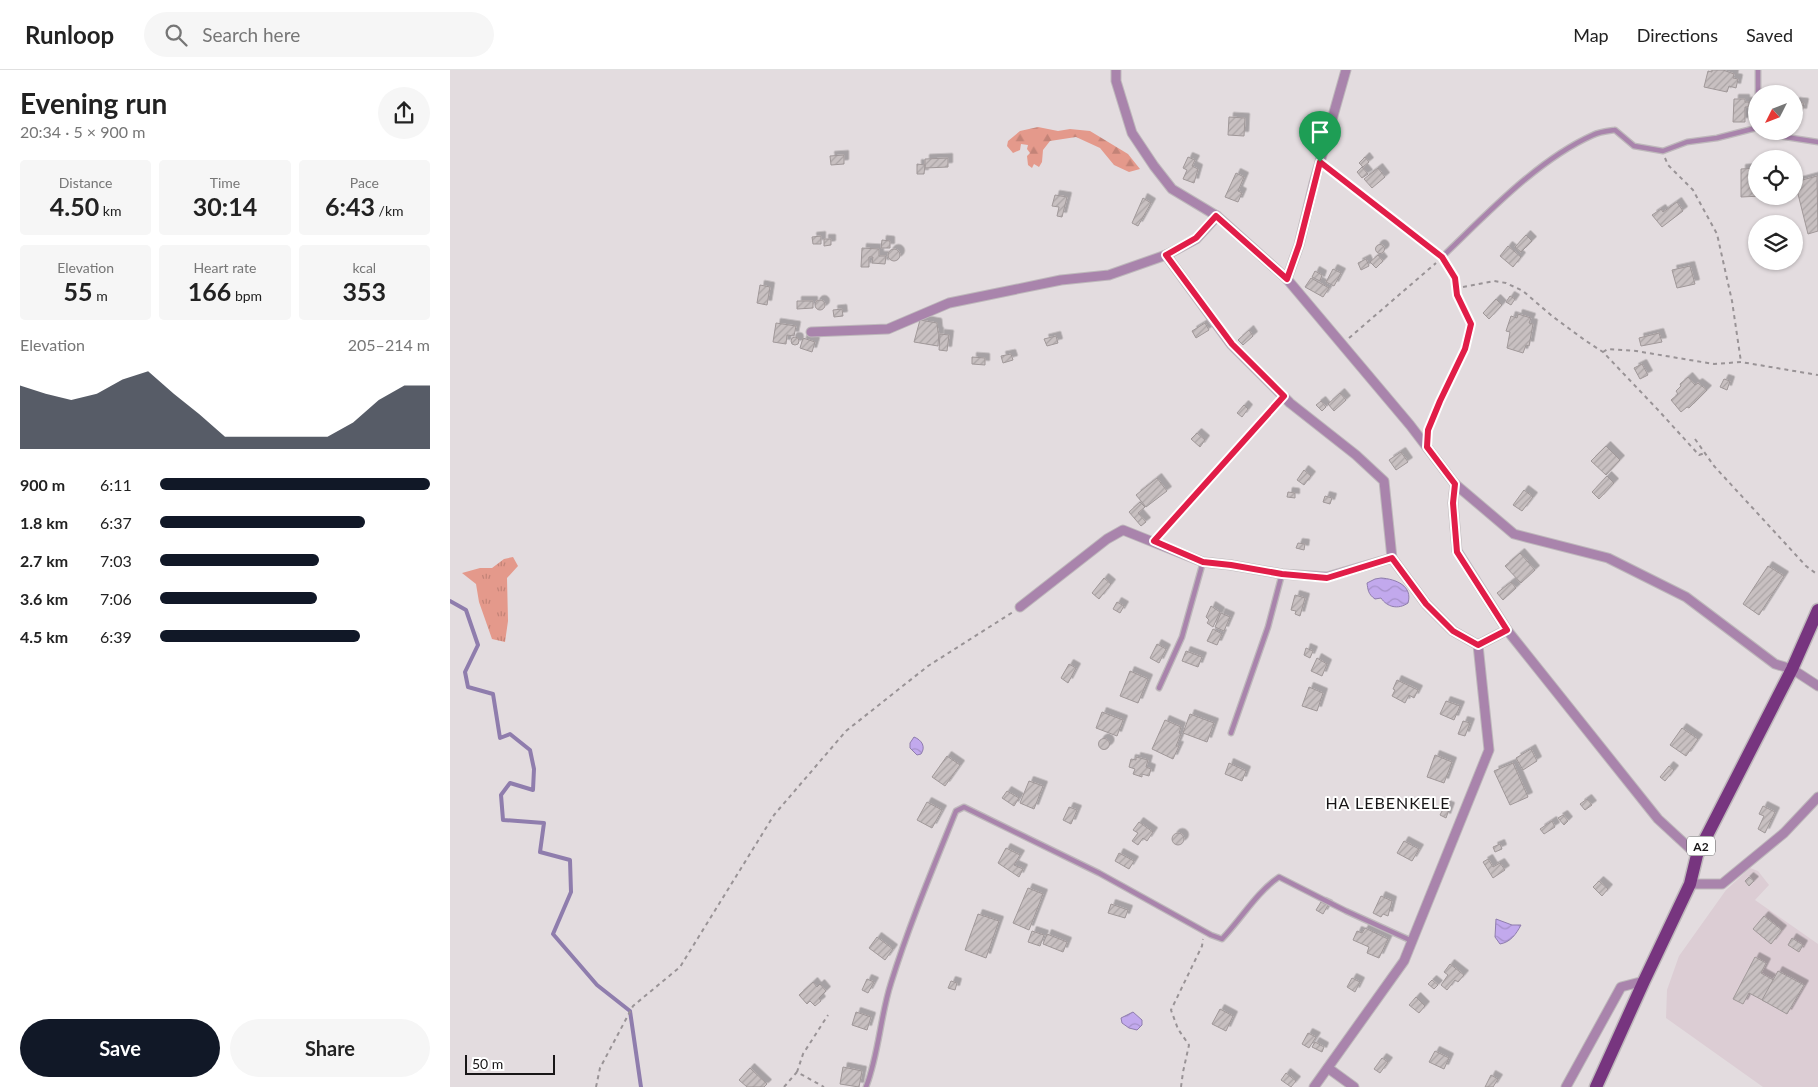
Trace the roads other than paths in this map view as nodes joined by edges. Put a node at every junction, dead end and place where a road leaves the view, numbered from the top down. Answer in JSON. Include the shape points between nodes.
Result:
{"nodes":[{"id":1,"x":1116,"y":70,"type":"edge"},
{"id":2,"x":1346,"y":70,"type":"edge"},
{"id":3,"x":1758,"y":70,"type":"edge"},
{"id":4,"x":1758,"y":85,"type":"edge"},
{"id":5,"x":1748,"y":130,"type":"edge"},
{"id":6,"x":1803,"y":140,"type":"edge"},
{"id":7,"x":1818,"y":142,"type":"edge"},
{"id":8,"x":1216,"y":216,"type":"junction"},
{"id":9,"x":1166,"y":255,"type":"junction"},
{"id":10,"x":1287,"y":279,"type":"junction"},
{"id":11,"x":811,"y":332,"type":"dead end"},
{"id":12,"x":1284,"y":396,"type":"junction"},
{"id":13,"x":1427,"y":447,"type":"junction"},
{"id":14,"x":1455,"y":484,"type":"junction"},
{"id":15,"x":1154,"y":541,"type":"junction"},
{"id":16,"x":1392,"y":558,"type":"junction"},
{"id":17,"x":1203,"y":562,"type":"junction"},
{"id":18,"x":1282,"y":574,"type":"junction"},
{"id":19,"x":1020,"y":607,"type":"road end"},
{"id":20,"x":1818,"y":610,"type":"edge"},
{"id":21,"x":1507,"y":630,"type":"junction"},
{"id":22,"x":1478,"y":645,"type":"junction"},
{"id":23,"x":1792,"y":670,"type":"junction"},
{"id":24,"x":1818,"y":686,"type":"edge"},
{"id":25,"x":1160,"y":688,"type":"dead end"},
{"id":26,"x":1232,"y":733,"type":"dead end"},
{"id":27,"x":1818,"y":797,"type":"edge"},
{"id":28,"x":1697,"y":854,"type":"junction"},
{"id":29,"x":1690,"y":884,"type":"junction"},
{"id":30,"x":1412,"y":941,"type":"junction"},
{"id":31,"x":1644,"y":981,"type":"junction"},
{"id":32,"x":1328,"y":1068,"type":"junction"},
{"id":33,"x":866,"y":1087,"type":"edge"},
{"id":34,"x":1314,"y":1087,"type":"edge"},
{"id":35,"x":1354,"y":1087,"type":"edge"},
{"id":36,"x":1566,"y":1087,"type":"edge"},
{"id":37,"x":1596,"y":1087,"type":"edge"}],
"edges":[{"from":1,"to":8,"type":"street","via":[[1116,81],[1132,133],[1154,166],[1172,188]]},
{"from":2,"to":10,"type":"street"},
{"from":3,"to":4,"type":"lane"},
{"from":5,"to":13,"type":"lane","via":[[1687,142],[1663,151],[1634,146],[1615,130],[1594,134],[1553,158],[1500,201],[1442,257],[1455,278],[1457,295],[1471,324],[1465,349],[1428,430]]},
{"from":6,"to":7,"type":"lane"},
{"from":8,"to":9,"type":"street","via":[[1196,238]]},
{"from":8,"to":10,"type":"street"},
{"from":9,"to":11,"type":"street","via":[[1109,275],[1061,280],[949,303],[888,328]]},
{"from":9,"to":12,"type":"street","via":[[1232,344]]},
{"from":10,"to":13,"type":"street"},
{"from":12,"to":15,"type":"lane"},
{"from":12,"to":16,"type":"street","via":[[1384,481]]},
{"from":13,"to":14,"type":"street"},
{"from":14,"to":21,"type":"street","via":[[1453,503],[1457,552]]},
{"from":14,"to":23,"type":"street","via":[[1514,534],[1608,558],[1686,597],[1775,664]]},
{"from":15,"to":17,"type":"street"},
{"from":15,"to":19,"type":"street","via":[[1123,530]]},
{"from":16,"to":18,"type":"street","via":[[1327,578]]},
{"from":16,"to":22,"type":"street","via":[[1426,604],[1453,631]]},
{"from":17,"to":18,"type":"street"},
{"from":17,"to":25,"type":"lane","via":[[1182,637]]},
{"from":18,"to":26,"type":"lane","via":[[1268,627]]},
{"from":20,"to":23,"type":"main road","number":"A2"},
{"from":21,"to":22,"type":"street"},
{"from":21,"to":28,"type":"street","via":[[1658,820]]},
{"from":22,"to":30,"type":"street","via":[[1489,750]]},
{"from":23,"to":24,"type":"street"},
{"from":23,"to":28,"type":"main road","number":"A2"},
{"from":27,"to":29,"type":"street","via":[[1784,833],[1722,884]]},
{"from":28,"to":29,"type":"main road","number":"A2"},
{"from":29,"to":31,"type":"main road","number":"A2"},
{"from":30,"to":32,"type":"street","via":[[1404,961]]},
{"from":30,"to":33,"type":"lane","via":[[1279,877],[1264,888],[1222,939],[964,807],[956,811],[890,985],[873,1070]]},
{"from":31,"to":36,"type":"street","via":[[1621,987]]},
{"from":31,"to":37,"type":"main road","number":"A2"},
{"from":32,"to":34,"type":"street"},
{"from":32,"to":35,"type":"street"}]}
